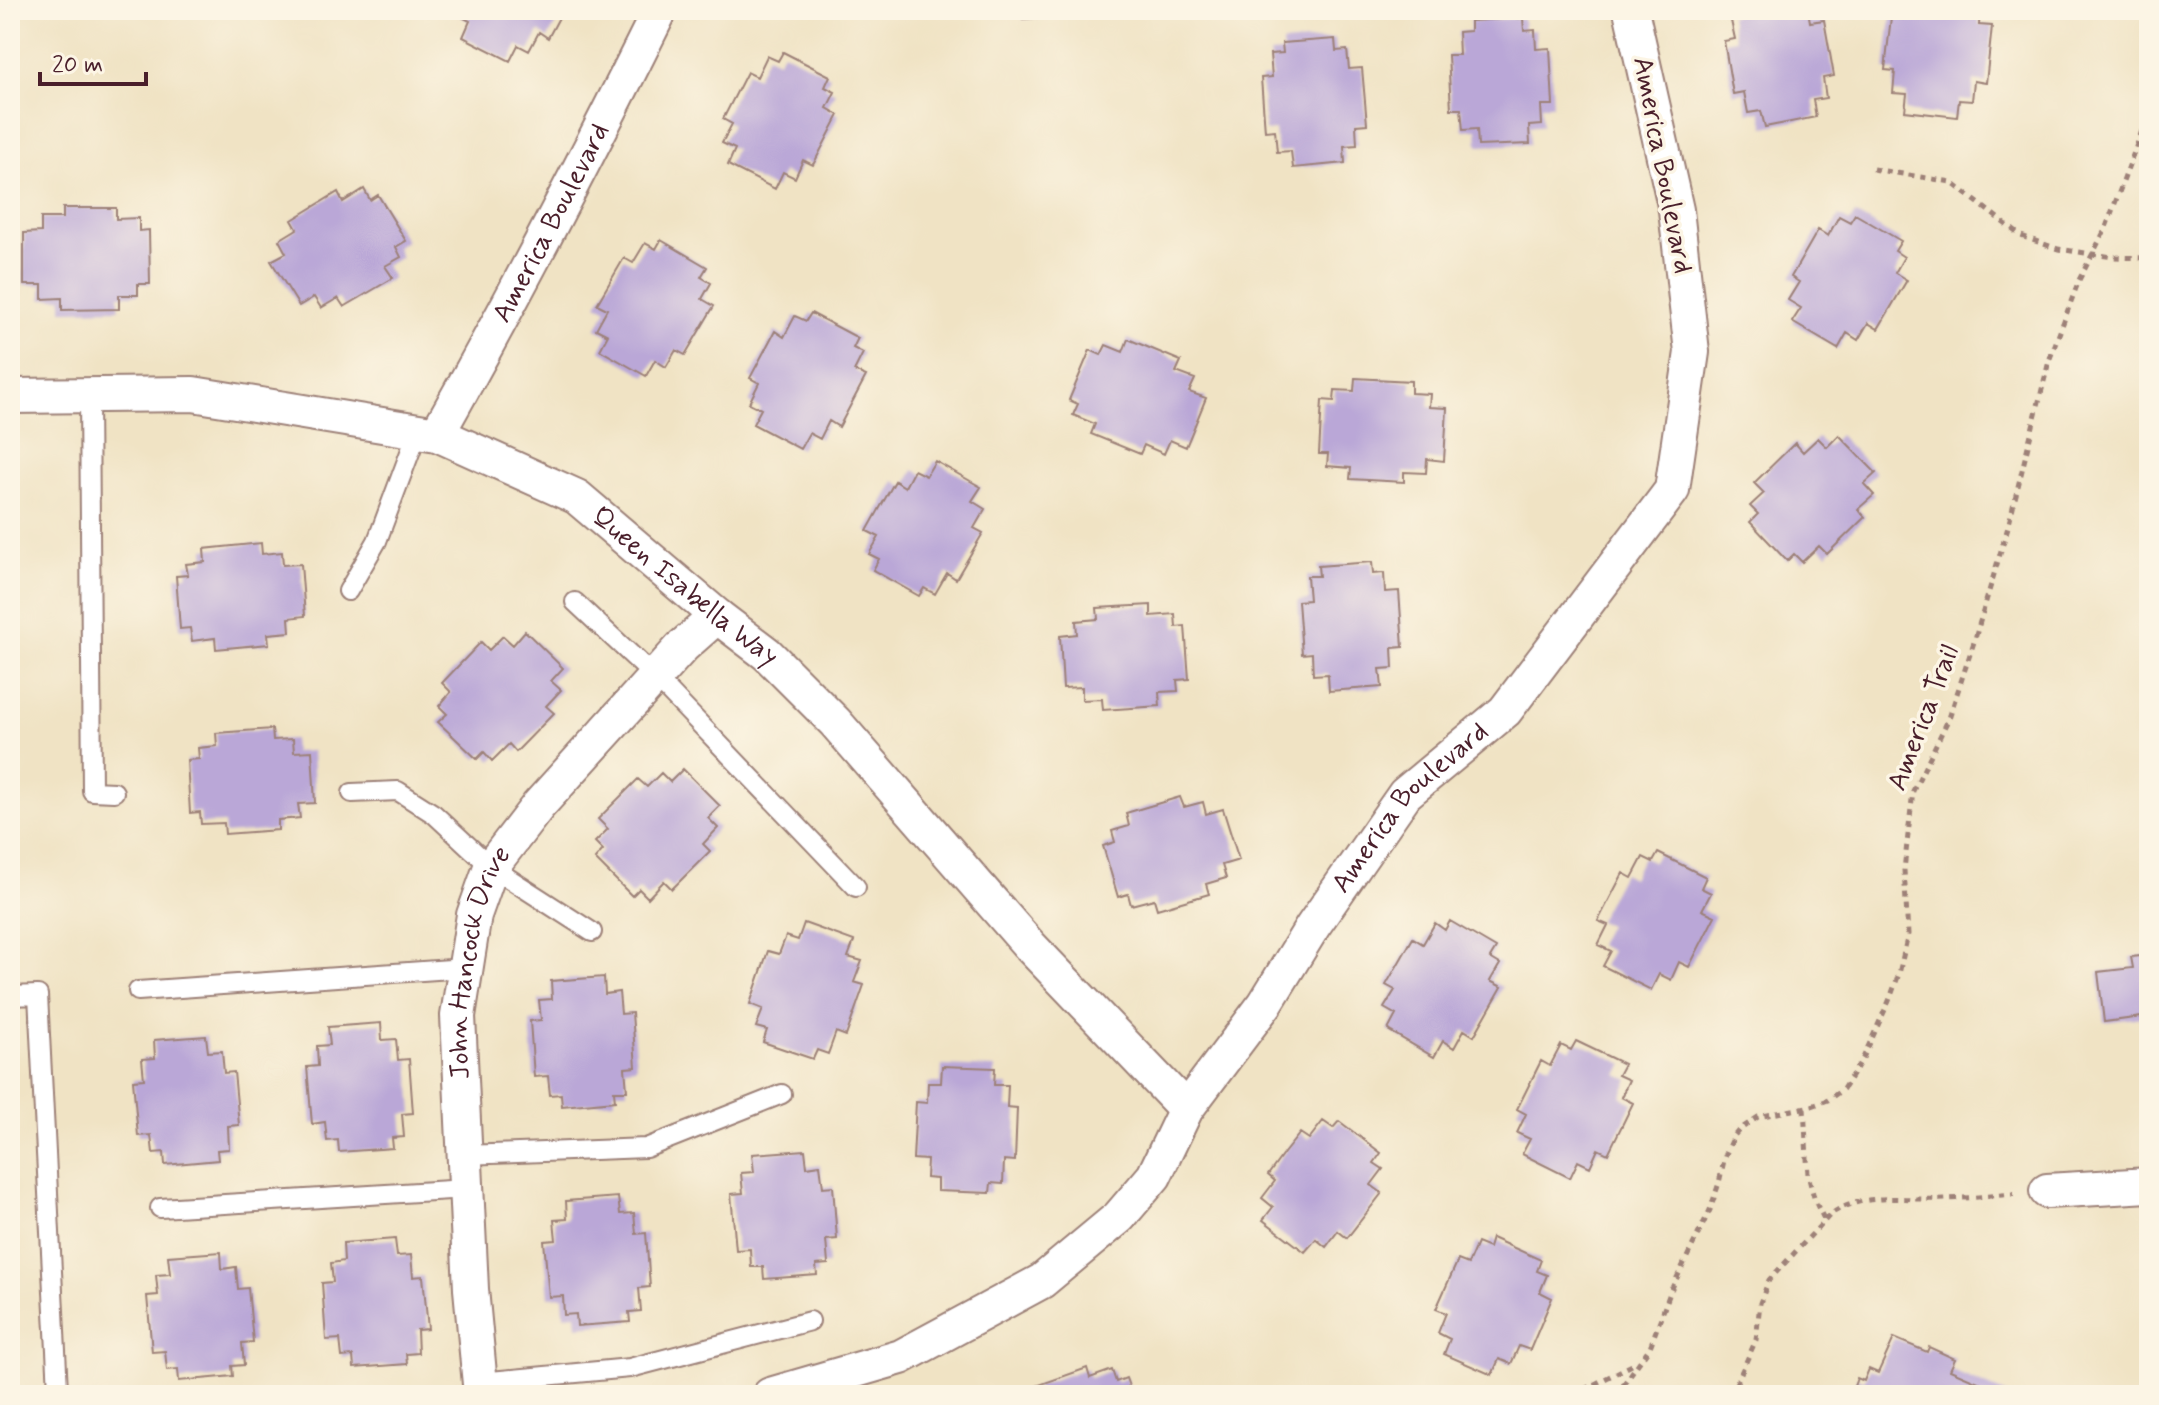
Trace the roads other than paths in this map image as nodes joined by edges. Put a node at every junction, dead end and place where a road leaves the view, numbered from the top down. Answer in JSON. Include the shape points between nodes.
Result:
{"nodes":[{"id":1,"x":660,"y":10,"type":"edge"},
{"id":2,"x":1631,"y":10,"type":"edge"},
{"id":3,"x":89,"y":395,"type":"junction"},
{"id":4,"x":10,"y":396,"type":"edge"},
{"id":5,"x":428,"y":433,"type":"junction"},
{"id":6,"x":348,"y":591,"type":"dead end"},
{"id":7,"x":575,"y":602,"type":"dead end"},
{"id":8,"x":717,"y":616,"type":"junction"},
{"id":9,"x":655,"y":677,"type":"junction"},
{"id":10,"x":114,"y":792,"type":"dead end"},
{"id":11,"x":352,"y":793,"type":"dead end"},
{"id":12,"x":491,"y":867,"type":"junction"},
{"id":13,"x":856,"y":887,"type":"dead end"},
{"id":14,"x":592,"y":932,"type":"dead end"},
{"id":15,"x":465,"y":968,"type":"junction"},
{"id":16,"x":138,"y":991,"type":"dead end"},
{"id":17,"x":10,"y":996,"type":"edge"},
{"id":18,"x":782,"y":1094,"type":"dead end"},
{"id":19,"x":1186,"y":1109,"type":"junction"},
{"id":20,"x":465,"y":1172,"type":"junction"},
{"id":21,"x":2149,"y":1185,"type":"edge"},
{"id":22,"x":2047,"y":1191,"type":"road end"},
{"id":23,"x":160,"y":1208,"type":"dead end"},
{"id":24,"x":810,"y":1321,"type":"dead end"},
{"id":25,"x":481,"y":1388,"type":"edge"},
{"id":26,"x":21,"y":1395,"type":"edge"},
{"id":27,"x":770,"y":1395,"type":"edge"}],
"edges":[{"from":1,"to":5,"type":"street","name":"America Boulevard","via":[[485,349]]},
{"from":2,"to":19,"type":"street","name":"America Boulevard","via":[[1676,210],[1692,352],[1672,490],[1505,711],[1405,794],[1265,1004]]},
{"from":3,"to":4,"type":"street","name":"Queen Isabella Way"},
{"from":3,"to":5,"type":"street","name":"Queen Isabella Way","via":[[193,394]]},
{"from":3,"to":10,"type":"lane","via":[[92,791]]},
{"from":5,"to":6,"type":"lane"},
{"from":5,"to":8,"type":"street","name":"Queen Isabella Way","via":[[577,497]]},
{"from":7,"to":9,"type":"lane"},
{"from":8,"to":9,"type":"street","name":"John Hancock Drive"},
{"from":8,"to":19,"type":"street","name":"Queen Isabella Way","via":[[767,654],[835,722],[1030,946]]},
{"from":9,"to":12,"type":"street","name":"John Hancock Drive","via":[[538,806]]},
{"from":9,"to":13,"type":"lane"},
{"from":11,"to":12,"type":"lane","via":[[398,791],[434,814]]},
{"from":12,"to":14,"type":"lane"},
{"from":12,"to":15,"type":"street","name":"John Hancock Drive","via":[[474,915]]},
{"from":15,"to":16,"type":"lane"},
{"from":15,"to":20,"type":"street","name":"John Hancock Drive","via":[[458,1016]]},
{"from":17,"to":26,"type":"lane","via":[[38,995],[58,1390]]},
{"from":18,"to":20,"type":"lane","via":[[646,1148]]},
{"from":19,"to":27,"type":"street","name":"America Boulevard","via":[[1154,1176],[1119,1217],[1042,1281],[901,1357]]},
{"from":20,"to":23,"type":"lane"},
{"from":20,"to":25,"type":"street","name":"John Hancock Drive"},
{"from":21,"to":22,"type":"street"},
{"from":24,"to":25,"type":"lane","via":[[630,1368]]}]}
